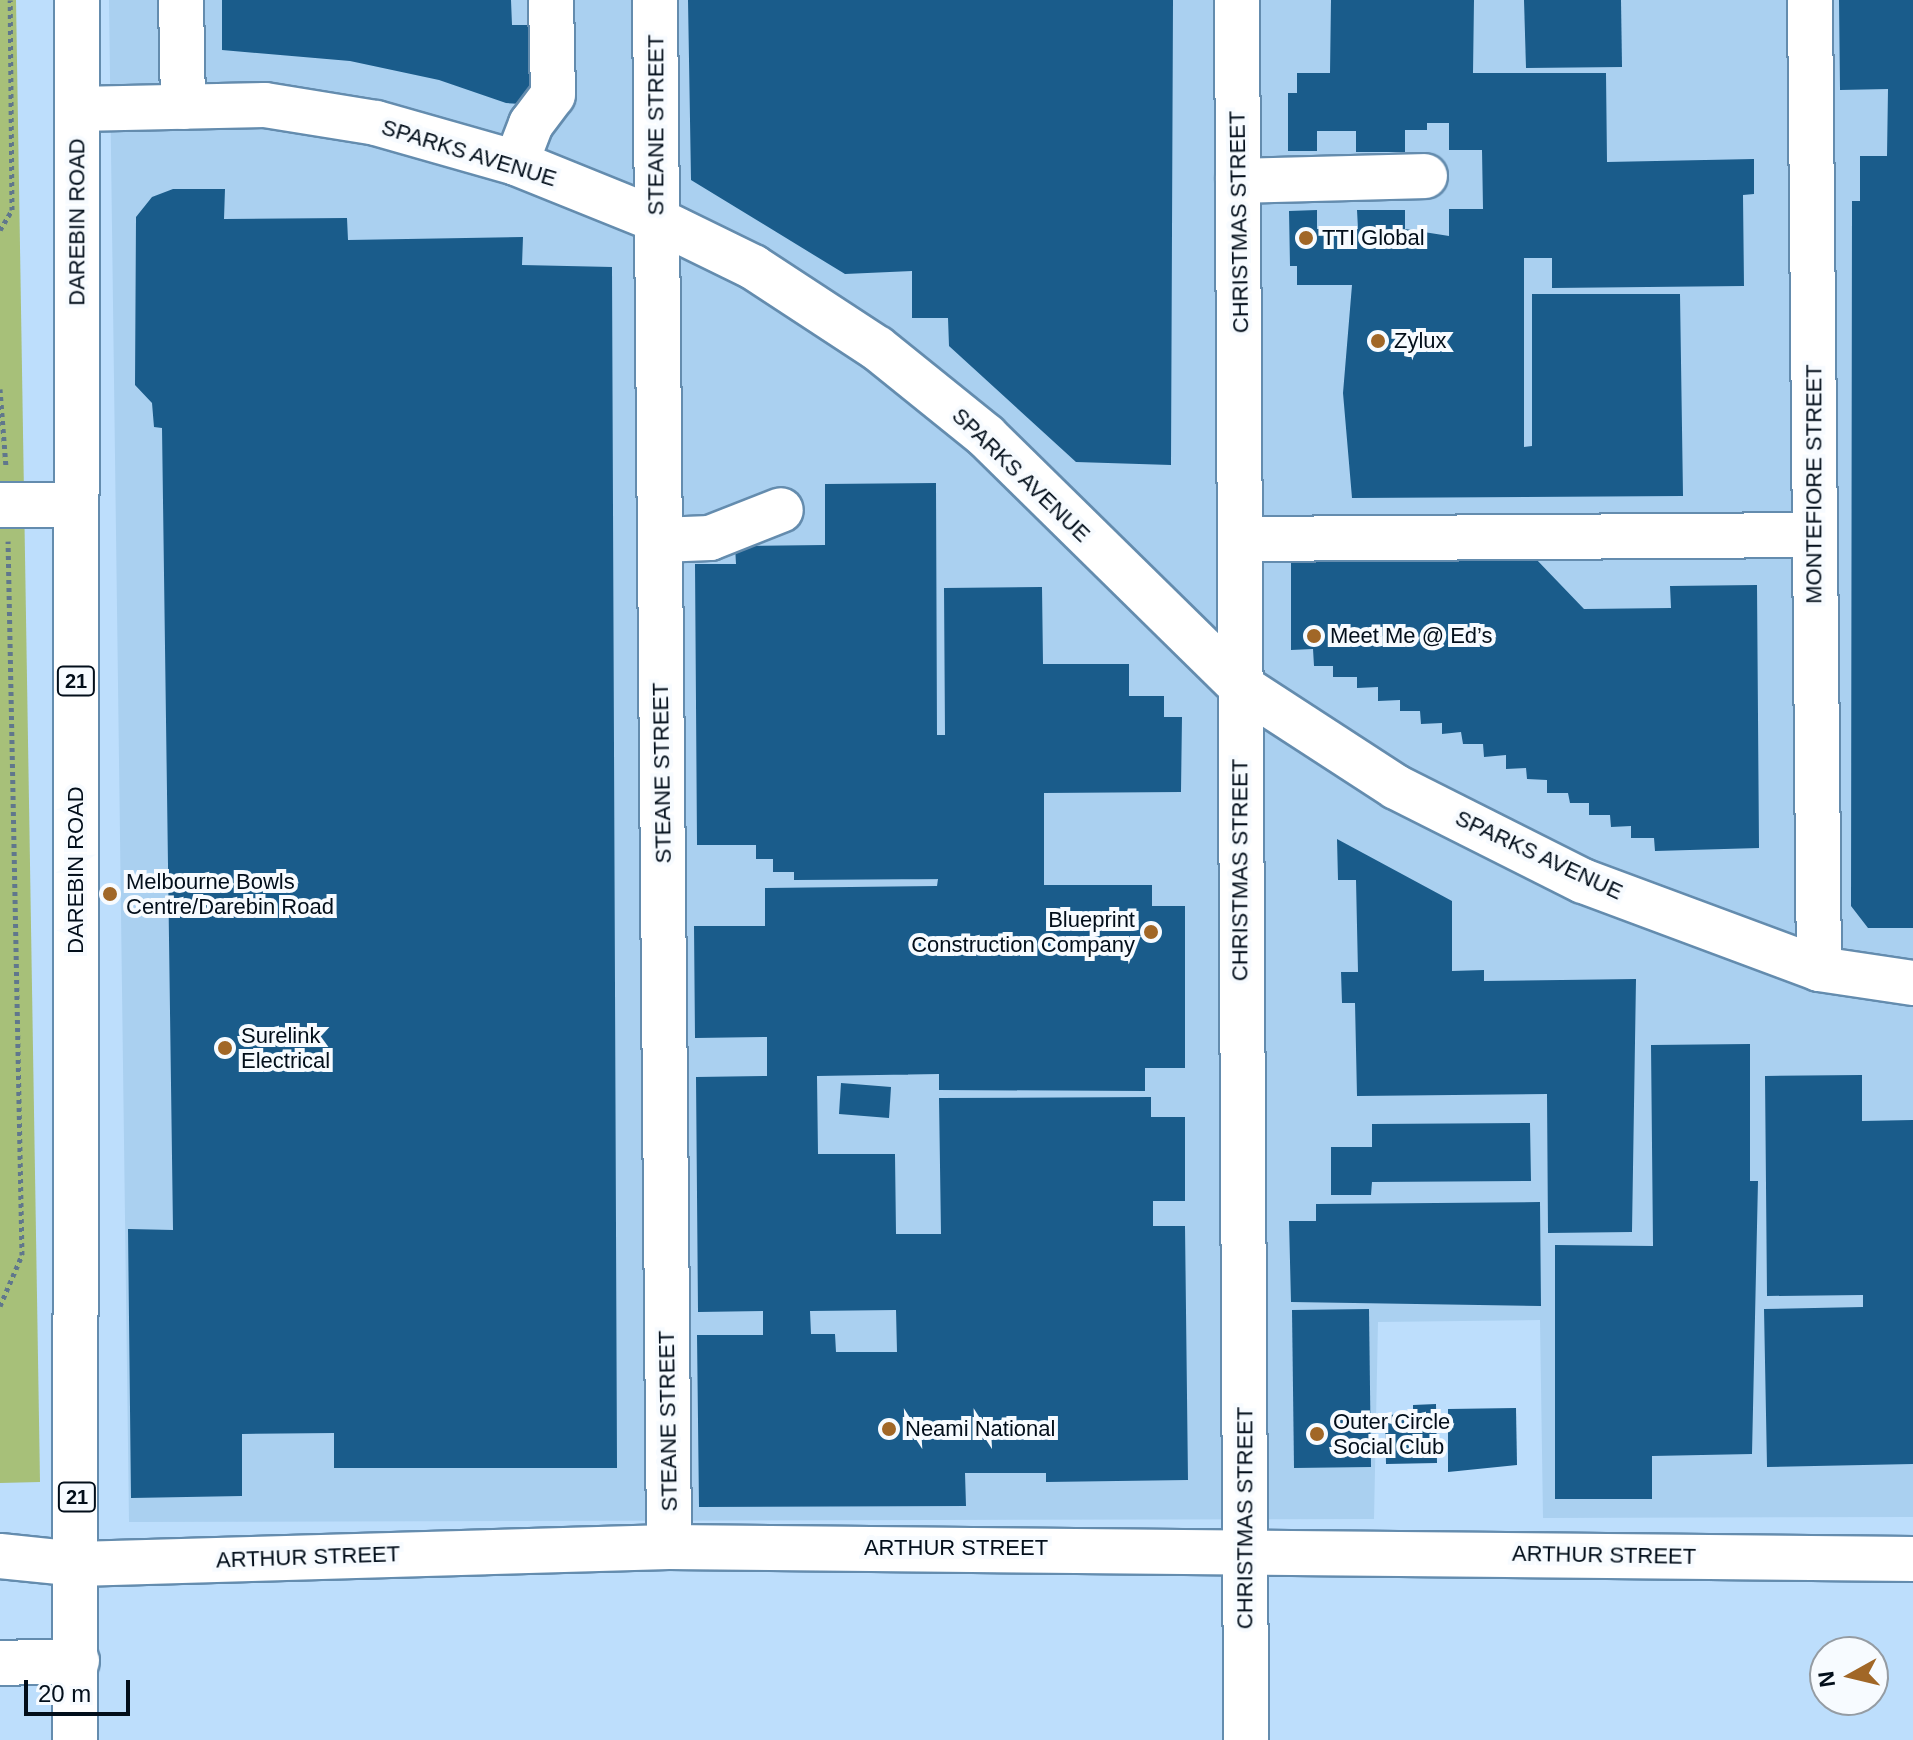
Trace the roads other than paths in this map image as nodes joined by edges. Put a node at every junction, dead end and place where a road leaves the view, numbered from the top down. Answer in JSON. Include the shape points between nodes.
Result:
{"nodes":[{"id":1,"x":77,"y":0,"type":"edge"},
{"id":2,"x":181,"y":0,"type":"edge"},
{"id":3,"x":551,"y":0,"type":"edge"},
{"id":4,"x":655,"y":0,"type":"edge"},
{"id":5,"x":1237,"y":0,"type":"edge"},
{"id":6,"x":1810,"y":0,"type":"edge"},
{"id":7,"x":183,"y":107,"type":"junction"},
{"id":8,"x":77,"y":109,"type":"junction"},
{"id":9,"x":516,"y":163,"type":"junction"},
{"id":10,"x":1425,"y":176,"type":"dead end"},
{"id":11,"x":1238,"y":181,"type":"junction"},
{"id":12,"x":657,"y":220,"type":"junction"},
{"id":13,"x":76,"y":505,"type":"junction"},
{"id":14,"x":781,"y":510,"type":"dead end"},
{"id":15,"x":4,"y":523,"type":"edge"},
{"id":16,"x":1815,"y":535,"type":"junction"},
{"id":17,"x":1244,"y":539,"type":"junction"},
{"id":18,"x":660,"y":540,"type":"junction"},
{"id":19,"x":1239,"y":685,"type":"junction"},
{"id":20,"x":1819,"y":969,"type":"junction"},
{"id":21,"x":1913,"y":983,"type":"edge"},
{"id":22,"x":669,"y":1547,"type":"junction"},
{"id":23,"x":1246,"y":1550,"type":"junction"},
{"id":24,"x":0,"y":1556,"type":"edge"},
{"id":25,"x":1913,"y":1559,"type":"edge"},
{"id":26,"x":77,"y":1564,"type":"junction"},
{"id":27,"x":77,"y":1661,"type":"junction"},
{"id":28,"x":0,"y":1663,"type":"edge"},
{"id":29,"x":75,"y":1740,"type":"edge"},
{"id":30,"x":1246,"y":1740,"type":"edge"}],
"edges":[{"from":1,"to":8,"type":"street","name":"DAREBIN ROAD","number":"21"},
{"from":2,"to":7,"type":"street"},
{"from":3,"to":9,"type":"street","via":[[553,95],[531,124]]},
{"from":4,"to":12,"type":"street","name":"STEANE STREET"},
{"from":5,"to":11,"type":"street","name":"CHRISTMAS STREET"},
{"from":6,"to":16,"type":"street","name":"MONTEFIORE STREET"},
{"from":7,"to":8,"type":"street","name":"SPARKS AVENUE"},
{"from":7,"to":9,"type":"street","name":"SPARKS AVENUE","via":[[265,105],[362,121]]},
{"from":8,"to":13,"type":"street","name":"DAREBIN ROAD","number":"21"},
{"from":9,"to":12,"type":"street","name":"SPARKS AVENUE"},
{"from":10,"to":11,"type":"street"},
{"from":11,"to":17,"type":"street","name":"CHRISTMAS STREET"},
{"from":12,"to":18,"type":"street","name":"STEANE STREET"},
{"from":12,"to":19,"type":"street","name":"SPARKS AVENUE","via":[[753,267],[877,348],[986,436]]},
{"from":13,"to":15,"type":"street"},
{"from":13,"to":26,"type":"street","name":"DAREBIN ROAD","number":"21"},
{"from":14,"to":18,"type":"street","via":[[710,538]]},
{"from":16,"to":17,"type":"street"},
{"from":16,"to":20,"type":"street","name":"MONTEFIORE STREET"},
{"from":17,"to":19,"type":"street","name":"CHRISTMAS STREET"},
{"from":18,"to":22,"type":"street","name":"STEANE STREET"},
{"from":19,"to":20,"type":"street","name":"SPARKS AVENUE","via":[[1396,787],[1583,881]]},
{"from":19,"to":23,"type":"street","name":"CHRISTMAS STREET"},
{"from":20,"to":21,"type":"street","name":"SPARKS AVENUE"},
{"from":22,"to":23,"type":"street","name":"ARTHUR STREET"},
{"from":22,"to":26,"type":"street","name":"ARTHUR STREET"},
{"from":23,"to":25,"type":"street","name":"ARTHUR STREET"},
{"from":23,"to":30,"type":"street","name":"CHRISTMAS STREET"},
{"from":24,"to":26,"type":"street","name":"ARTHUR STREET"},
{"from":26,"to":27,"type":"street","name":"DAREBIN ROAD","number":"21"},
{"from":27,"to":28,"type":"street"},
{"from":27,"to":29,"type":"street","name":"DAREBIN ROAD","number":"21"}]}
